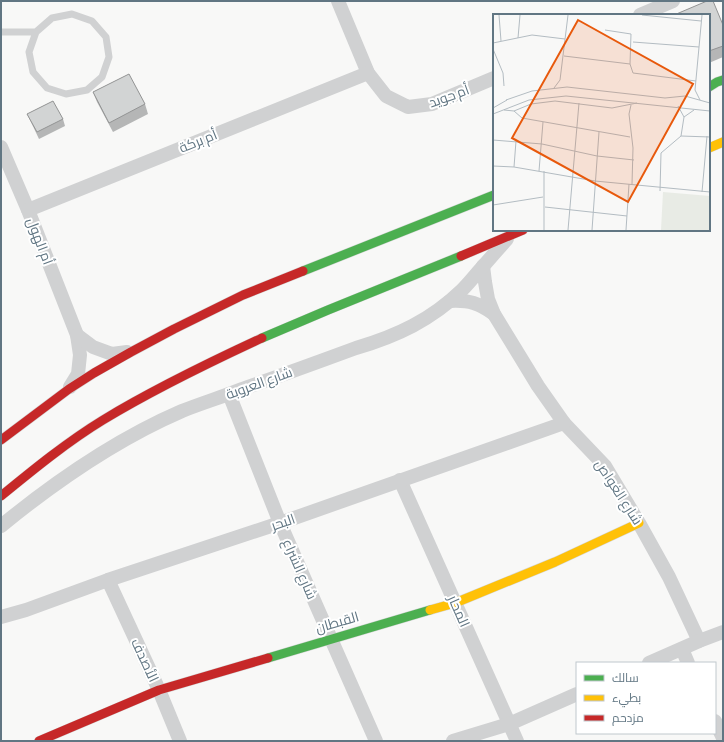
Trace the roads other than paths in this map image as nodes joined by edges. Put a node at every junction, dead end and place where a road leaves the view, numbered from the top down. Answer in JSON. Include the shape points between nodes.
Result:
{"nodes":[{"id":1,"x":338,"y":1,"type":"edge"},
{"id":2,"x":673,"y":1,"type":"edge"},
{"id":3,"x":642,"y":14,"type":"edge"},
{"id":4,"x":1,"y":32,"type":"edge"},
{"id":5,"x":36,"y":32,"type":"junction"},
{"id":6,"x":368,"y":73,"type":"junction"},
{"id":7,"x":493,"y":78,"type":"edge"},
{"id":8,"x":723,"y":142,"type":"edge"},
{"id":9,"x":1,"y":147,"type":"edge"},
{"id":10,"x":710,"y":148,"type":"edge"},
{"id":11,"x":710,"y":148,"type":"edge"},
{"id":12,"x":723,"y":154,"type":"edge"},
{"id":13,"x":493,"y":195,"type":"edge"},
{"id":14,"x":28,"y":210,"type":"junction"},
{"id":15,"x":521,"y":231,"type":"edge"},
{"id":16,"x":510,"y":236,"type":"junction"},
{"id":17,"x":483,"y":266,"type":"junction"},
{"id":18,"x":450,"y":300,"type":"junction"},
{"id":19,"x":494,"y":314,"type":"junction"},
{"id":20,"x":77,"y":335,"type":"junction"},
{"id":21,"x":131,"y":352,"type":"junction"},
{"id":22,"x":69,"y":389,"type":"junction"},
{"id":23,"x":229,"y":394,"type":"junction"},
{"id":24,"x":564,"y":423,"type":"junction"},
{"id":25,"x":1,"y":440,"type":"edge"},
{"id":26,"x":400,"y":480,"type":"junction"},
{"id":27,"x":1,"y":496,"type":"edge"},
{"id":28,"x":280,"y":523,"type":"junction"},
{"id":29,"x":640,"y":523,"type":"junction"},
{"id":30,"x":1,"y":526,"type":"edge"},
{"id":31,"x":108,"y":580,"type":"junction"},
{"id":32,"x":455,"y":603,"type":"junction"},
{"id":33,"x":1,"y":617,"type":"edge"},
{"id":34,"x":723,"y":632,"type":"edge"},
{"id":35,"x":330,"y":639,"type":"junction"},
{"id":36,"x":699,"y":641,"type":"junction"},
{"id":37,"x":682,"y":649,"type":"junction"},
{"id":38,"x":651,"y":662,"type":"edge"},
{"id":39,"x":688,"y":662,"type":"edge"},
{"id":40,"x":159,"y":690,"type":"junction"},
{"id":41,"x":576,"y":694,"type":"edge"},
{"id":42,"x":716,"y":723,"type":"edge"},
{"id":43,"x":509,"y":724,"type":"junction"},
{"id":44,"x":723,"y":738,"type":"edge"},
{"id":45,"x":39,"y":741,"type":"edge"},
{"id":46,"x":180,"y":741,"type":"edge"},
{"id":47,"x":376,"y":741,"type":"edge"},
{"id":48,"x":453,"y":741,"type":"edge"},
{"id":49,"x":517,"y":741,"type":"edge"}],
"edges":[{"from":1,"to":6,"type":"street","name":"أم جويد"},
{"from":2,"to":3,"type":"street"},
{"from":4,"to":5,"type":"lane"},
{"from":5,"to":5,"type":"lane","via":[[52,18],[72,14],[92,21],[106,37],[109,57],[102,77],[87,90],[66,94],[47,88],[33,72],[29,52]]},
{"from":6,"to":7,"type":"street","name":"أم جويد","via":[[386,96],[408,107],[432,104]]},
{"from":6,"to":14,"type":"street","name":"أم بركة"},
{"from":8,"to":10,"type":"street"},
{"from":9,"to":14,"type":"street","name":"أم الهول"},
{"from":11,"to":12,"type":"street"},
{"from":13,"to":21,"type":"street","via":[[243,295]]},
{"from":14,"to":20,"type":"street","name":"أم الهول"},
{"from":15,"to":16,"type":"street","name":"شارع العروبة"},
{"from":16,"to":17,"type":"street","name":"شارع العروبة"},
{"from":16,"to":27,"type":"street","name":"شارع العروبة","via":[[267,336],[185,374],[75,438],[42,461]]},
{"from":17,"to":18,"type":"street","name":"شارع العروبة"},
{"from":17,"to":19,"type":"street","name":"شارع الغواص","via":[[488,299]]},
{"from":18,"to":19,"type":"street","name":"شارع الغواص","via":[[474,302]]},
{"from":18,"to":23,"type":"street","name":"شارع العروبة","via":[[422,321],[379,342]]},
{"from":19,"to":24,"type":"street","name":"شارع الغواص"},
{"from":20,"to":21,"type":"street","via":[[93,347],[112,354]]},
{"from":20,"to":22,"type":"street","name":"أم الهول","via":[[80,355],[78,374]]},
{"from":21,"to":22,"type":"street"},
{"from":22,"to":25,"type":"street"},
{"from":23,"to":28,"type":"street","name":"شارع الشراع"},
{"from":23,"to":30,"type":"street","name":"شارع العروبة","via":[[182,411],[144,429],[72,473]]},
{"from":24,"to":26,"type":"street","name":"البحر"},
{"from":24,"to":29,"type":"street","name":"شارع الغواص","via":[[605,466]]},
{"from":26,"to":28,"type":"street","name":"البحر"},
{"from":26,"to":32,"type":"street","name":"المحار"},
{"from":28,"to":31,"type":"street","name":"البحر"},
{"from":28,"to":35,"type":"street","name":"شارع الشراع"},
{"from":29,"to":32,"type":"street","name":"القبطان","via":[[555,562]]},
{"from":29,"to":36,"type":"street","name":"شارع الغواص"},
{"from":31,"to":33,"type":"street","name":"البحر"},
{"from":31,"to":40,"type":"street","name":"الأصدف"},
{"from":32,"to":35,"type":"street","name":"القبطان"},
{"from":32,"to":43,"type":"street","name":"المحار"},
{"from":34,"to":36,"type":"street"},
{"from":35,"to":40,"type":"street","name":"القبطان"},
{"from":35,"to":47,"type":"street","name":"شارع الشراع"},
{"from":36,"to":37,"type":"street"},
{"from":37,"to":38,"type":"street"},
{"from":37,"to":39,"type":"street"},
{"from":40,"to":45,"type":"street","name":"القبطان"},
{"from":40,"to":46,"type":"street","name":"الأصدف"},
{"from":41,"to":43,"type":"street"},
{"from":42,"to":44,"type":"street"},
{"from":43,"to":48,"type":"street"},
{"from":43,"to":49,"type":"street","name":"المحار"}]}
